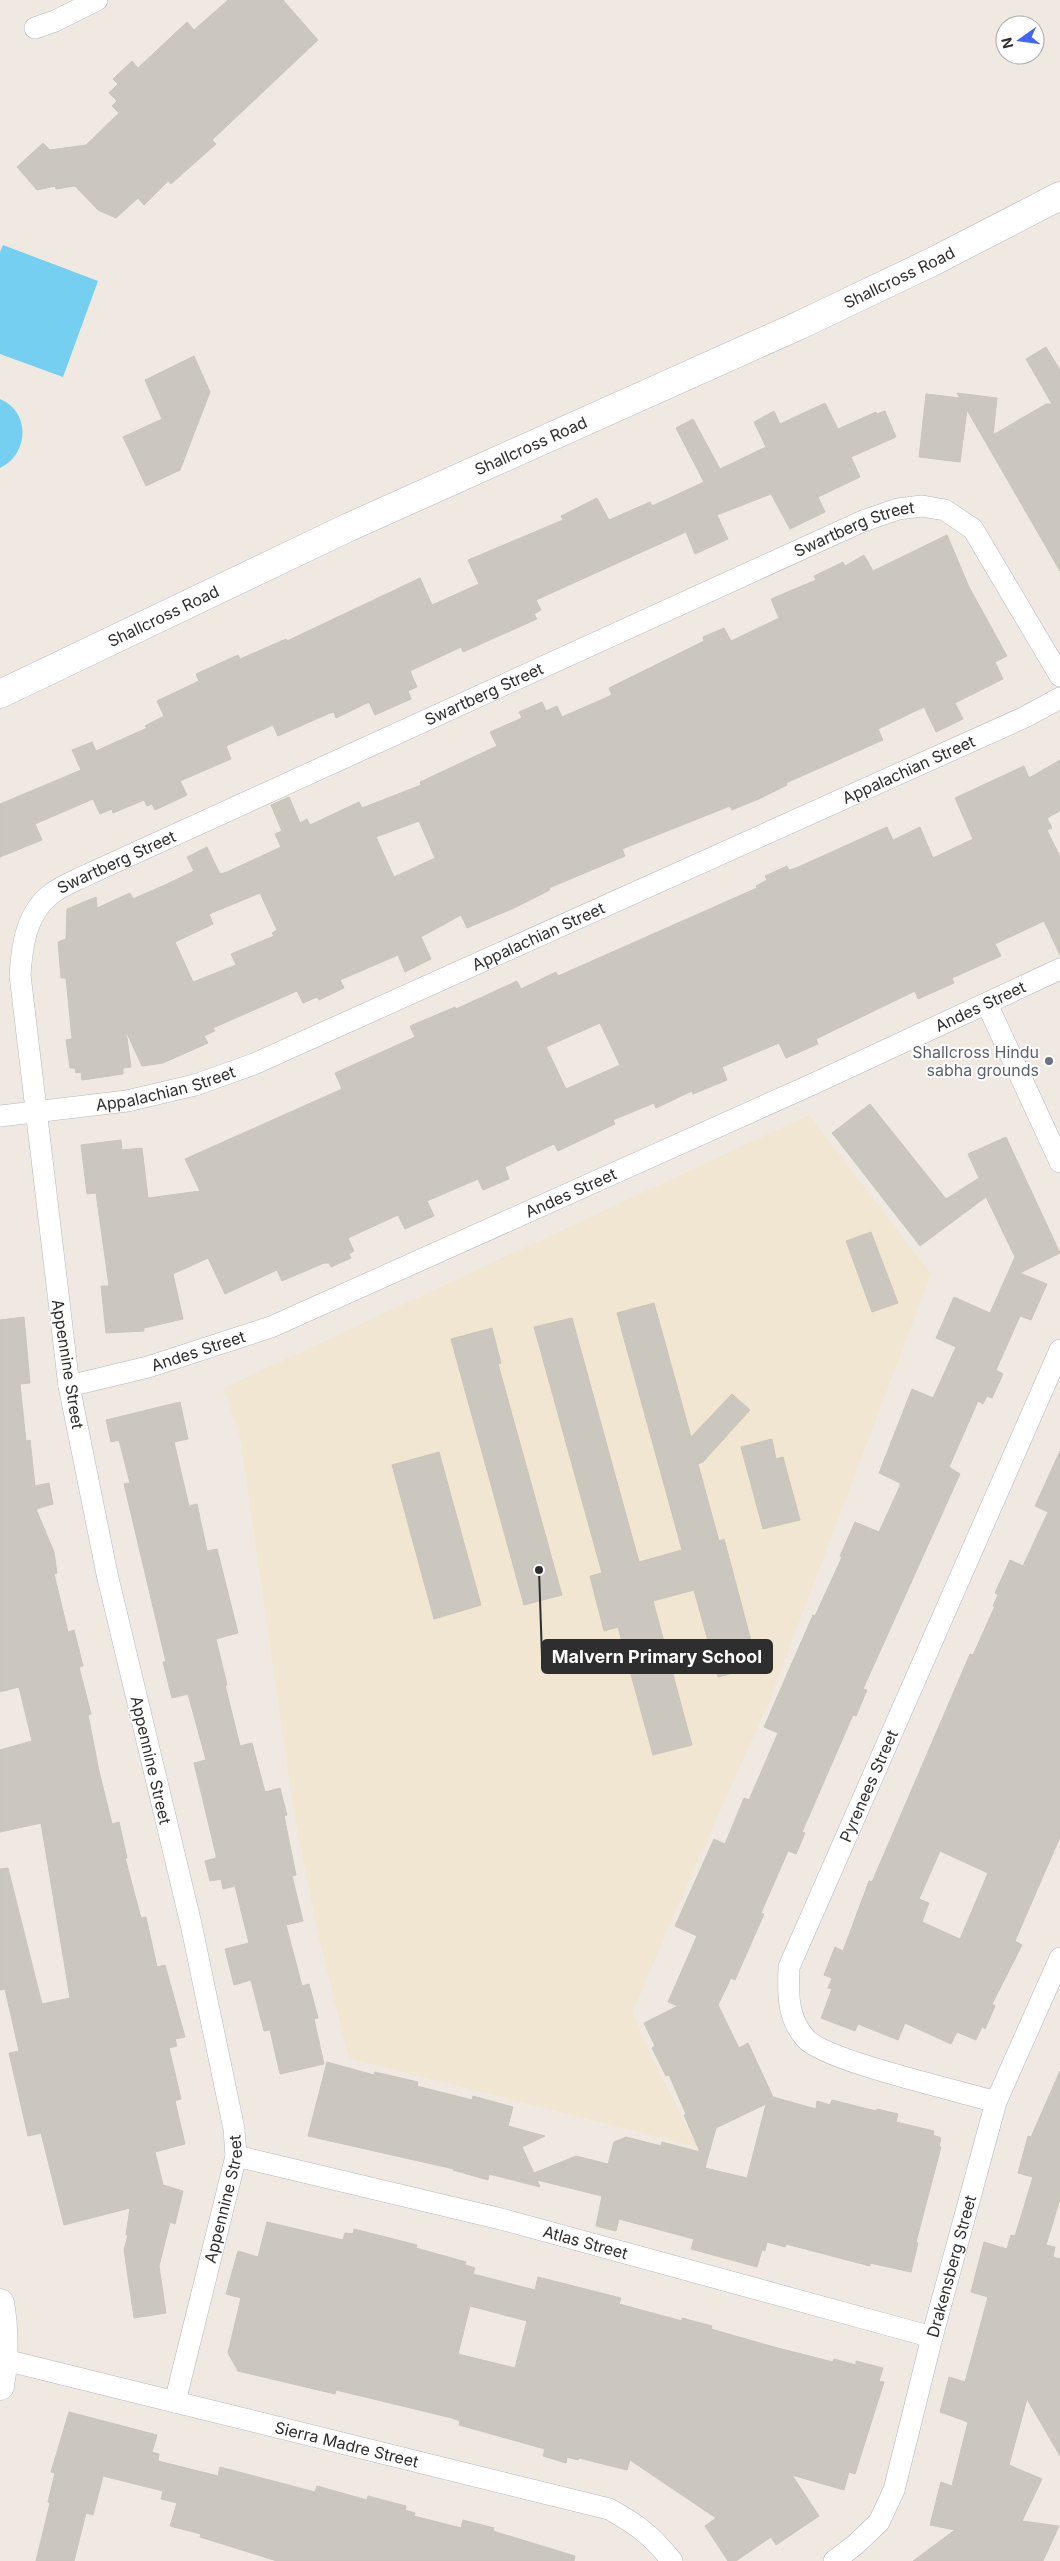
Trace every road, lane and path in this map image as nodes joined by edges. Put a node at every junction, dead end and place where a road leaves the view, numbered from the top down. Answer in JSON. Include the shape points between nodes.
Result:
{"nodes":[{"id":1,"x":97,"y":0,"type":"edge"},
{"id":2,"x":35,"y":28,"type":"dead end"},
{"id":3,"x":1060,"y":196,"type":"edge"},
{"id":4,"x":1060,"y":676,"type":"edge"},
{"id":5,"x":0,"y":694,"type":"edge"},
{"id":6,"x":1060,"y":698,"type":"edge"},
{"id":7,"x":1060,"y":969,"type":"edge"},
{"id":8,"x":987,"y":1004,"type":"junction"},
{"id":9,"x":36,"y":1113,"type":"junction"},
{"id":10,"x":0,"y":1116,"type":"edge"},
{"id":11,"x":1060,"y":1162,"type":"edge"},
{"id":12,"x":1060,"y":1350,"type":"edge"},
{"id":13,"x":69,"y":1386,"type":"junction"},
{"id":14,"x":1060,"y":1958,"type":"edge"},
{"id":15,"x":996,"y":2102,"type":"junction"},
{"id":16,"x":236,"y":2156,"type":"junction"},
{"id":17,"x":0,"y":2303,"type":"edge"},
{"id":18,"x":932,"y":2337,"type":"junction"},
{"id":19,"x":5,"y":2360,"type":"junction"},
{"id":20,"x":0,"y":2386,"type":"edge"},
{"id":21,"x":175,"y":2402,"type":"junction"},
{"id":22,"x":672,"y":2561,"type":"edge"},
{"id":23,"x":834,"y":2561,"type":"edge"}],
"edges":[{"from":1,"to":2,"type":"street","via":[[55,22]]},
{"from":3,"to":5,"type":"street","name":"Shallcross Road","via":[[800,325],[347,528]]},
{"from":4,"to":9,"type":"street","name":"Swartberg Street","via":[[973,528],[945,510],[922,506],[898,509],[863,521],[210,817],[51,894],[32,915],[22,944],[21,967]]},
{"from":6,"to":9,"type":"street","name":"Appalachian Street","via":[[1026,717],[254,1064],[195,1085],[127,1101]]},
{"from":7,"to":8,"type":"street","name":"Andes Street"},
{"from":8,"to":11,"type":"street"},
{"from":8,"to":13,"type":"street","name":"Andes Street","via":[[271,1327],[148,1367]]},
{"from":9,"to":10,"type":"street","name":"Appalachian Street"},
{"from":9,"to":13,"type":"street","name":"Appennine Street"},
{"from":12,"to":15,"type":"street","name":"Pyrenees Street","via":[[789,1967],[788,1996],[792,2019],[807,2040],[833,2055]]},
{"from":13,"to":16,"type":"street","name":"Appennine Street","via":[[107,1574],[228,2089]]},
{"from":14,"to":15,"type":"street","name":"Drakensberg Street"},
{"from":15,"to":18,"type":"street","name":"Drakensberg Street"},
{"from":16,"to":18,"type":"street","name":"Atlas Street","via":[[501,2219]]},
{"from":16,"to":21,"type":"street","name":"Appennine Street"},
{"from":17,"to":19,"type":"street"},
{"from":18,"to":23,"type":"street","name":"Drakensberg Street","via":[[890,2498],[879,2522]]},
{"from":19,"to":20,"type":"street"},
{"from":19,"to":21,"type":"street","name":"Sierra Madre Street"},
{"from":21,"to":22,"type":"street","name":"Sierra Madre Street","via":[[609,2510],[638,2524]]}]}
